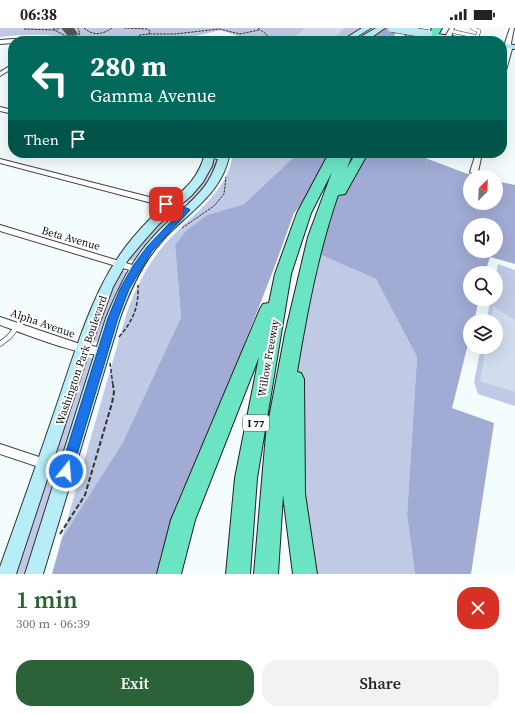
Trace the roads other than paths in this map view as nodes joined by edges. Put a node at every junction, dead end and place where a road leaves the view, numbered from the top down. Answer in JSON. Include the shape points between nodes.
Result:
{"nodes":[{"id":1,"x":367,"y":28,"type":"edge"},
{"id":2,"x":381,"y":28,"type":"edge"},
{"id":3,"x":392,"y":28,"type":"edge"},
{"id":4,"x":461,"y":28,"type":"edge"},
{"id":5,"x":472,"y":28,"type":"edge"},
{"id":6,"x":512,"y":28,"type":"edge"},
{"id":7,"x":459,"y":32,"type":"junction"},
{"id":8,"x":433,"y":34,"type":"edge"},
{"id":9,"x":449,"y":34,"type":"edge"},
{"id":10,"x":353,"y":36,"type":"edge"},
{"id":11,"x":368,"y":36,"type":"edge"},
{"id":12,"x":467,"y":36,"type":"edge"},
{"id":13,"x":477,"y":36,"type":"edge"},
{"id":14,"x":507,"y":46,"type":"edge"},
{"id":15,"x":209,"y":158,"type":"edge"},
{"id":16,"x":226,"y":158,"type":"edge"},
{"id":17,"x":332,"y":158,"type":"edge"},
{"id":18,"x":344,"y":158,"type":"edge"},
{"id":19,"x":359,"y":158,"type":"edge"},
{"id":20,"x":478,"y":158,"type":"edge"},
{"id":21,"x":0,"y":161,"type":"edge"},
{"id":22,"x":475,"y":170,"type":"edge"},
{"id":23,"x":172,"y":206,"type":"junction"},
{"id":24,"x":186,"y":210,"type":"junction"},
{"id":25,"x":0,"y":228,"type":"edge"},
{"id":26,"x":316,"y":237,"type":"junction"},
{"id":27,"x":120,"y":264,"type":"junction"},
{"id":28,"x":137,"y":274,"type":"junction"},
{"id":29,"x":283,"y":274,"type":"junction"},
{"id":30,"x":0,"y":321,"type":"edge"},
{"id":31,"x":17,"y":327,"type":"junction"},
{"id":32,"x":294,"y":334,"type":"junction"},
{"id":33,"x":0,"y":344,"type":"edge"},
{"id":34,"x":83,"y":349,"type":"junction"},
{"id":35,"x":107,"y":356,"type":"junction"},
{"id":36,"x":0,"y":449,"type":"edge"},
{"id":37,"x":45,"y":465,"type":"junction"},
{"id":38,"x":66,"y":471,"type":"junction"},
{"id":39,"x":7,"y":574,"type":"edge"},
{"id":40,"x":34,"y":574,"type":"edge"},
{"id":41,"x":170,"y":574,"type":"edge"},
{"id":42,"x":238,"y":574,"type":"edge"},
{"id":43,"x":266,"y":574,"type":"edge"},
{"id":44,"x":305,"y":574,"type":"edge"}],
"edges":[{"from":1,"to":10,"type":"street"},
{"from":2,"to":11,"type":"street"},
{"from":3,"to":8,"type":"street","bridge":true},
{"from":4,"to":7,"type":"lane"},
{"from":5,"to":13,"type":"lane","via":[[479,31]]},
{"from":6,"to":14,"type":"street"},
{"from":7,"to":9,"type":"lane"},
{"from":7,"to":12,"type":"lane"},
{"from":8,"to":9,"type":"street"},
{"from":15,"to":23,"type":"street","name":"Washington Park Boulevard","via":[[199,180]]},
{"from":16,"to":24,"type":"street","name":"Washington Park Boulevard","via":[[211,186]]},
{"from":17,"to":29,"type":"highway","name":"Willow Freeway","number":"I 77","via":[[304,214]]},
{"from":18,"to":26,"type":"highway","name":"Willow Freeway","number":"I 77"},
{"from":19,"to":26,"type":"highway"},
{"from":20,"to":22,"type":"street"},
{"from":21,"to":23,"type":"street"},
{"from":23,"to":24,"type":"street"},
{"from":23,"to":27,"type":"street","name":"Washington Park Boulevard","via":[[146,230]]},
{"from":24,"to":28,"type":"street","name":"Washington Park Boulevard","via":[[157,240]]},
{"from":25,"to":27,"type":"street","name":"Beta Avenue"},
{"from":26,"to":32,"type":"highway","name":"Willow Freeway","number":"I 77"},
{"from":27,"to":28,"type":"street","name":"Beta Avenue"},
{"from":27,"to":34,"type":"street","name":"Washington Park Boulevard","via":[[101,300]]},
{"from":28,"to":35,"type":"street","name":"Washington Park Boulevard","via":[[121,296]]},
{"from":29,"to":41,"type":"highway","via":[[183,520]]},
{"from":29,"to":42,"type":"highway","name":"Willow Freeway","number":"I 77","via":[[246,478]]},
{"from":30,"to":31,"type":"street","name":"Alpha Avenue"},
{"from":31,"to":33,"type":"lane"},
{"from":31,"to":34,"type":"street","name":"Alpha Avenue"},
{"from":32,"to":43,"type":"highway","name":"Willow Freeway","number":"I 77","via":[[276,434]]},
{"from":32,"to":44,"type":"highway","via":[[294,494]]},
{"from":34,"to":35,"type":"street","name":"Alpha Avenue"},
{"from":34,"to":37,"type":"street","name":"Washington Park Boulevard"},
{"from":35,"to":38,"type":"street","name":"Washington Park Boulevard"},
{"from":36,"to":37,"type":"street"},
{"from":37,"to":38,"type":"street"},
{"from":37,"to":39,"type":"street","name":"Washington Park Boulevard"},
{"from":38,"to":40,"type":"street","name":"Washington Park Boulevard"}]}
